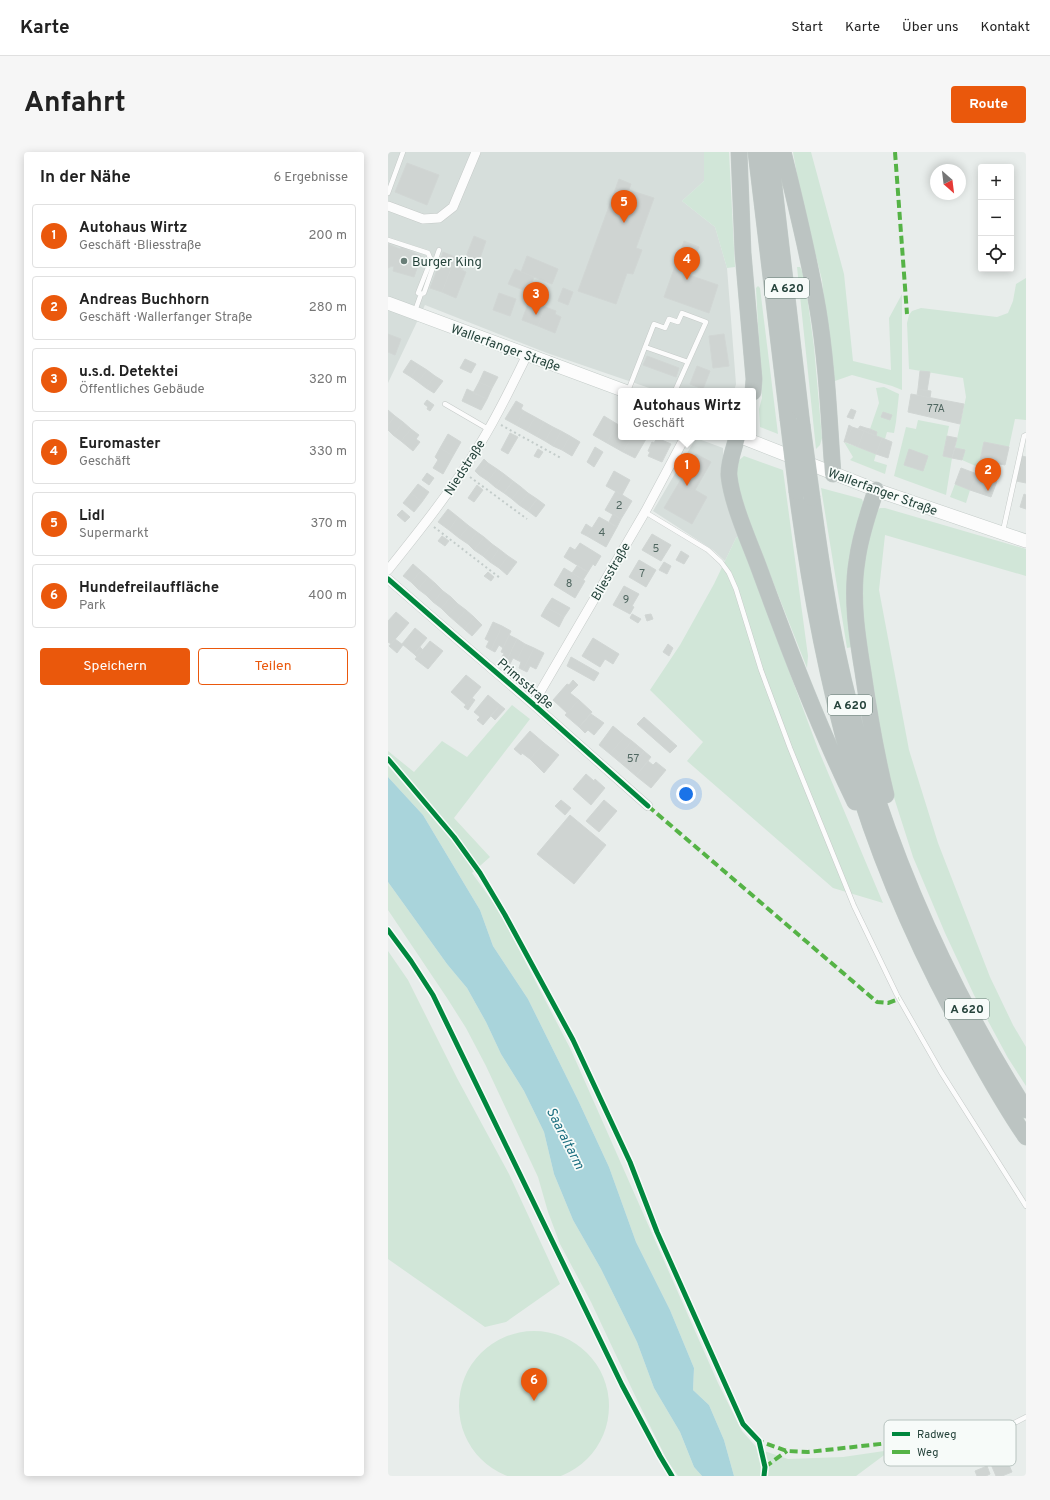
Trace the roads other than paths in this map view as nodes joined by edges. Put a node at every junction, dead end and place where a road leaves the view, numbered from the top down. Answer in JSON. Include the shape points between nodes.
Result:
{"nodes":[{"id":1,"x":403,"y":152,"type":"edge"},
{"id":2,"x":476,"y":152,"type":"edge"},
{"id":3,"x":739,"y":152,"type":"edge"},
{"id":4,"x":756,"y":152,"type":"edge"},
{"id":5,"x":770,"y":152,"type":"edge"},
{"id":6,"x":783,"y":152,"type":"edge"},
{"id":7,"x":388,"y":193,"type":"edge"},
{"id":8,"x":388,"y":206,"type":"edge"},
{"id":9,"x":388,"y":240,"type":"edge"},
{"id":10,"x":439,"y":250,"type":"dead end"},
{"id":11,"x":420,"y":294,"type":"junction"},
{"id":12,"x":388,"y":303,"type":"edge"},
{"id":13,"x":415,"y":313,"type":"junction"},
{"id":14,"x":645,"y":347,"type":"junction"},
{"id":15,"x":527,"y":355,"type":"junction"},
{"id":16,"x":688,"y":362,"type":"junction"},
{"id":17,"x":618,"y":388,"type":"edge"},
{"id":18,"x":629,"y":388,"type":"edge"},
{"id":19,"x":676,"y":388,"type":"edge"},
{"id":20,"x":753,"y":388,"type":"edge"},
{"id":21,"x":445,"y":404,"type":"dead end"},
{"id":22,"x":795,"y":422,"type":"junction"},
{"id":23,"x":488,"y":429,"type":"junction"},
{"id":24,"x":1026,"y":435,"type":"edge"},
{"id":25,"x":683,"y":440,"type":"edge"},
{"id":26,"x":736,"y":440,"type":"edge"},
{"id":27,"x":748,"y":440,"type":"edge"},
{"id":28,"x":833,"y":474,"type":"junction"},
{"id":29,"x":876,"y":490,"type":"junction"},
{"id":30,"x":645,"y":512,"type":"junction"},
{"id":31,"x":1002,"y":533,"type":"junction"},
{"id":32,"x":1026,"y":541,"type":"edge"},
{"id":33,"x":388,"y":570,"type":"edge"},
{"id":34,"x":388,"y":579,"type":"edge"},
{"id":35,"x":533,"y":704,"type":"junction"},
{"id":36,"x":648,"y":806,"type":"dead end"},
{"id":37,"x":888,"y":870,"type":"junction"},
{"id":38,"x":917,"y":904,"type":"junction"},
{"id":39,"x":1026,"y":1110,"type":"edge"},
{"id":40,"x":1026,"y":1137,"type":"edge"},
{"id":41,"x":1026,"y":1206,"type":"edge"},
{"id":42,"x":1026,"y":1417,"type":"edge"},
{"id":43,"x":1016,"y":1422,"type":"edge"}],
"edges":[{"from":1,"to":7,"type":"lane"},
{"from":2,"to":8,"type":"street","via":[[453,207],[438,218],[423,219]]},
{"from":3,"to":20,"type":"highway","via":[[743,253]]},
{"from":4,"to":22,"type":"highway","number":"A 620"},
{"from":5,"to":22,"type":"highway","number":"A 620"},
{"from":6,"to":28,"type":"highway","via":[[818,310],[828,390]]},
{"from":9,"to":11,"type":"lane","via":[[428,253],[431,260]]},
{"from":10,"to":11,"type":"lane","via":[[424,294]]},
{"from":11,"to":13,"type":"lane"},
{"from":12,"to":13,"type":"main road","name":"Wallerfanger Straße"},
{"from":13,"to":15,"type":"main road","name":"Wallerfanger Straße"},
{"from":14,"to":16,"type":"lane"},
{"from":14,"to":16,"type":"lane","via":[[654,324],[666,328],[669,319],[678,322],[682,313],[706,322]]},
{"from":14,"to":18,"type":"lane"},
{"from":15,"to":17,"type":"main road","name":"Wallerfanger Straße"},
{"from":15,"to":23,"type":"street","name":"Niedstraße"},
{"from":16,"to":19,"type":"lane"},
{"from":21,"to":23,"type":"lane"},
{"from":22,"to":37,"type":"highway","number":"A 620","bridge":true,"via":[[797,492],[806,560],[830,685],[852,765]]},
{"from":22,"to":38,"type":"highway","number":"A 620","bridge":true,"via":[[812,498],[830,614],[845,688],[881,810],[900,866]]},
{"from":23,"to":33,"type":"street","name":"Niedstraße","via":[[462,472]]},
{"from":24,"to":31,"type":"lane"},
{"from":25,"to":30,"type":"street","name":"Bliesstraße"},
{"from":26,"to":37,"type":"highway","via":[[729,475],[738,510],[816,714]]},
{"from":27,"to":28,"type":"main road","name":"Wallerfanger Straße"},
{"from":28,"to":29,"type":"main road","name":"Wallerfanger Straße"},
{"from":29,"to":31,"type":"main road","name":"Wallerfanger Straße"},
{"from":29,"to":38,"type":"highway","via":[[862,538],[854,584],[859,652],[875,748]]},
{"from":30,"to":35,"type":"street","name":"Bliesstraße"},
{"from":30,"to":41,"type":"lane","via":[[708,550],[729,573],[790,748],[854,906],[897,995],[941,1072]]},
{"from":31,"to":32,"type":"main road","name":"Wallerfanger Straße"},
{"from":34,"to":35,"type":"street","name":"Primsstraße"},
{"from":35,"to":36,"type":"street","name":"Primsstraße"},
{"from":37,"to":40,"type":"highway","number":"A 620","via":[[936,981],[986,1072]]},
{"from":38,"to":39,"type":"highway","number":"A 620","via":[[974,1022]]},
{"from":42,"to":43,"type":"lane"}]}
